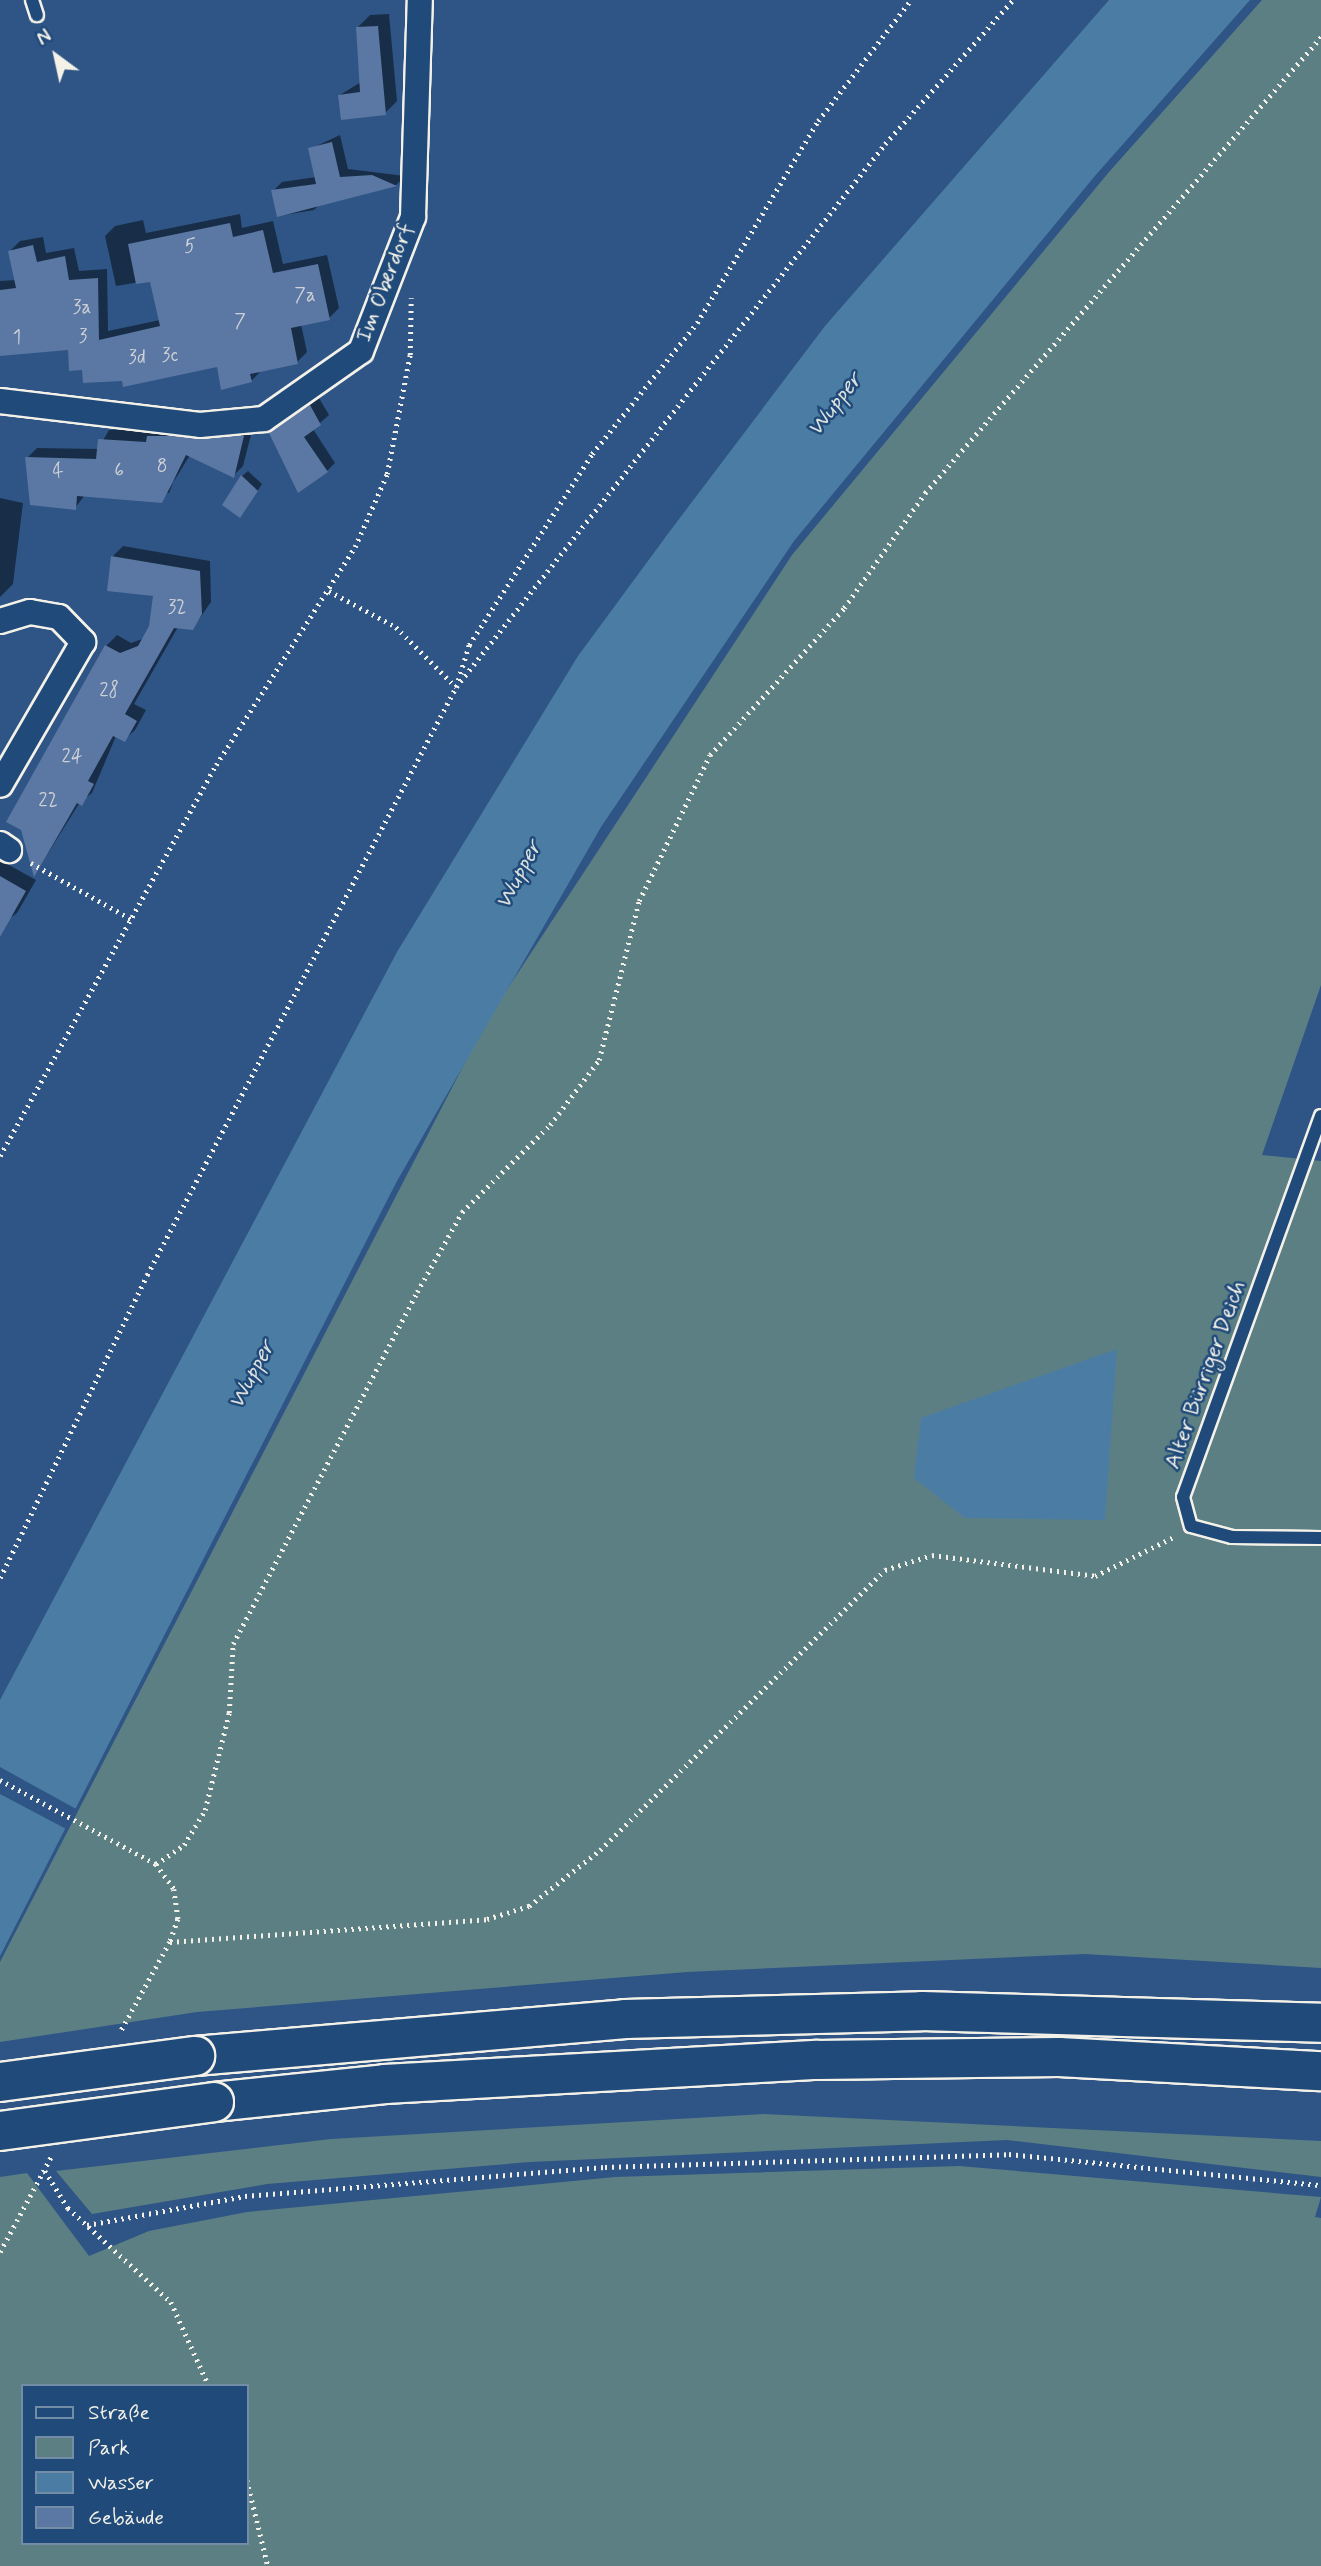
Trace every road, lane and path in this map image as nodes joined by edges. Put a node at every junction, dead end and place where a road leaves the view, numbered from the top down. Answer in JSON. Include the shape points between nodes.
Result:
{"nodes":[{"id":1,"x":32,"y":0,"type":"edge"},
{"id":2,"x":420,"y":0,"type":"edge"},
{"id":3,"x":911,"y":0,"type":"edge"},
{"id":4,"x":1013,"y":0,"type":"edge"},
{"id":5,"x":37,"y":15,"type":"dead end"},
{"id":6,"x":1321,"y":37,"type":"edge"},
{"id":7,"x":411,"y":286,"type":"dead end"},
{"id":8,"x":0,"y":401,"type":"edge"},
{"id":9,"x":329,"y":591,"type":"junction"},
{"id":10,"x":0,"y":621,"type":"edge"},
{"id":11,"x":456,"y":687,"type":"junction"},
{"id":12,"x":0,"y":785,"type":"edge"},
{"id":13,"x":4,"y":847,"type":"edge"},
{"id":14,"x":131,"y":919,"type":"junction"},
{"id":15,"x":1321,"y":1116,"type":"edge"},
{"id":16,"x":0,"y":1156,"type":"edge"},
{"id":17,"x":1191,"y":1526,"type":"junction"},
{"id":18,"x":1321,"y":1538,"type":"edge"},
{"id":19,"x":0,"y":1578,"type":"edge"},
{"id":20,"x":0,"y":1780,"type":"edge"},
{"id":21,"x":156,"y":1864,"type":"junction"},
{"id":22,"x":170,"y":1942,"type":"junction"},
{"id":23,"x":1321,"y":2023,"type":"edge"},
{"id":24,"x":117,"y":2038,"type":"dead end"},
{"id":25,"x":1321,"y":2071,"type":"edge"},
{"id":26,"x":0,"y":2082,"type":"edge"},
{"id":27,"x":0,"y":2132,"type":"edge"},
{"id":28,"x":58,"y":2146,"type":"dead end"},
{"id":29,"x":44,"y":2170,"type":"junction"},
{"id":30,"x":1321,"y":2185,"type":"edge"},
{"id":31,"x":86,"y":2225,"type":"junction"},
{"id":32,"x":0,"y":2252,"type":"edge"},
{"id":33,"x":208,"y":2384,"type":"edge"},
{"id":34,"x":248,"y":2484,"type":"edge"},
{"id":35,"x":268,"y":2566,"type":"edge"}],
"edges":[{"from":1,"to":5,"type":"lane"},
{"from":2,"to":8,"type":"street","name":"Im Oberdorf","via":[[413,217],[360,351],[264,418],[200,425]]},
{"from":3,"to":11,"type":"path","via":[[818,121],[697,323],[592,454],[469,645]]},
{"from":4,"to":11,"type":"path","via":[[885,144]]},
{"from":6,"to":21,"type":"path","via":[[925,493],[844,608],[710,755],[639,901],[599,1060],[550,1125],[462,1212],[417,1292],[233,1644],[229,1713],[205,1810],[184,1845]]},
{"from":7,"to":9,"type":"path","via":[[410,355],[387,474]]},
{"from":9,"to":11,"type":"path","via":[[396,627]]},
{"from":9,"to":14,"type":"path","via":[[216,765]]},
{"from":10,"to":12,"type":"street","via":[[30,612],[59,617],[83,642]]},
{"from":11,"to":19,"type":"path","via":[[147,1275]]},
{"from":13,"to":14,"type":"path"},
{"from":14,"to":16,"type":"path"},
{"from":15,"to":17,"type":"lane","name":"Alter Bürriger Deich","via":[[1183,1497]]},
{"from":17,"to":18,"type":"lane","via":[[1232,1537]]},
{"from":17,"to":22,"type":"path","via":[[1095,1576],[932,1555],[885,1570],[600,1850],[529,1906],[487,1919]]},
{"from":20,"to":21,"type":"path"},
{"from":21,"to":22,"type":"path","via":[[179,1906]]},
{"from":22,"to":24,"type":"path"},
{"from":23,"to":26,"type":"highway","bridge":true,"via":[[922,2011],[625,2019],[195,2056]]},
{"from":25,"to":27,"type":"highway","bridge":true,"via":[[1059,2057],[817,2060],[385,2084]]},
{"from":28,"to":29,"type":"path"},
{"from":29,"to":31,"type":"path","via":[[57,2195]]},
{"from":29,"to":32,"type":"path"},
{"from":30,"to":31,"type":"path","via":[[1009,2154],[618,2166],[246,2196]]},
{"from":31,"to":33,"type":"path","via":[[171,2302]]},
{"from":34,"to":35,"type":"path"}]}
